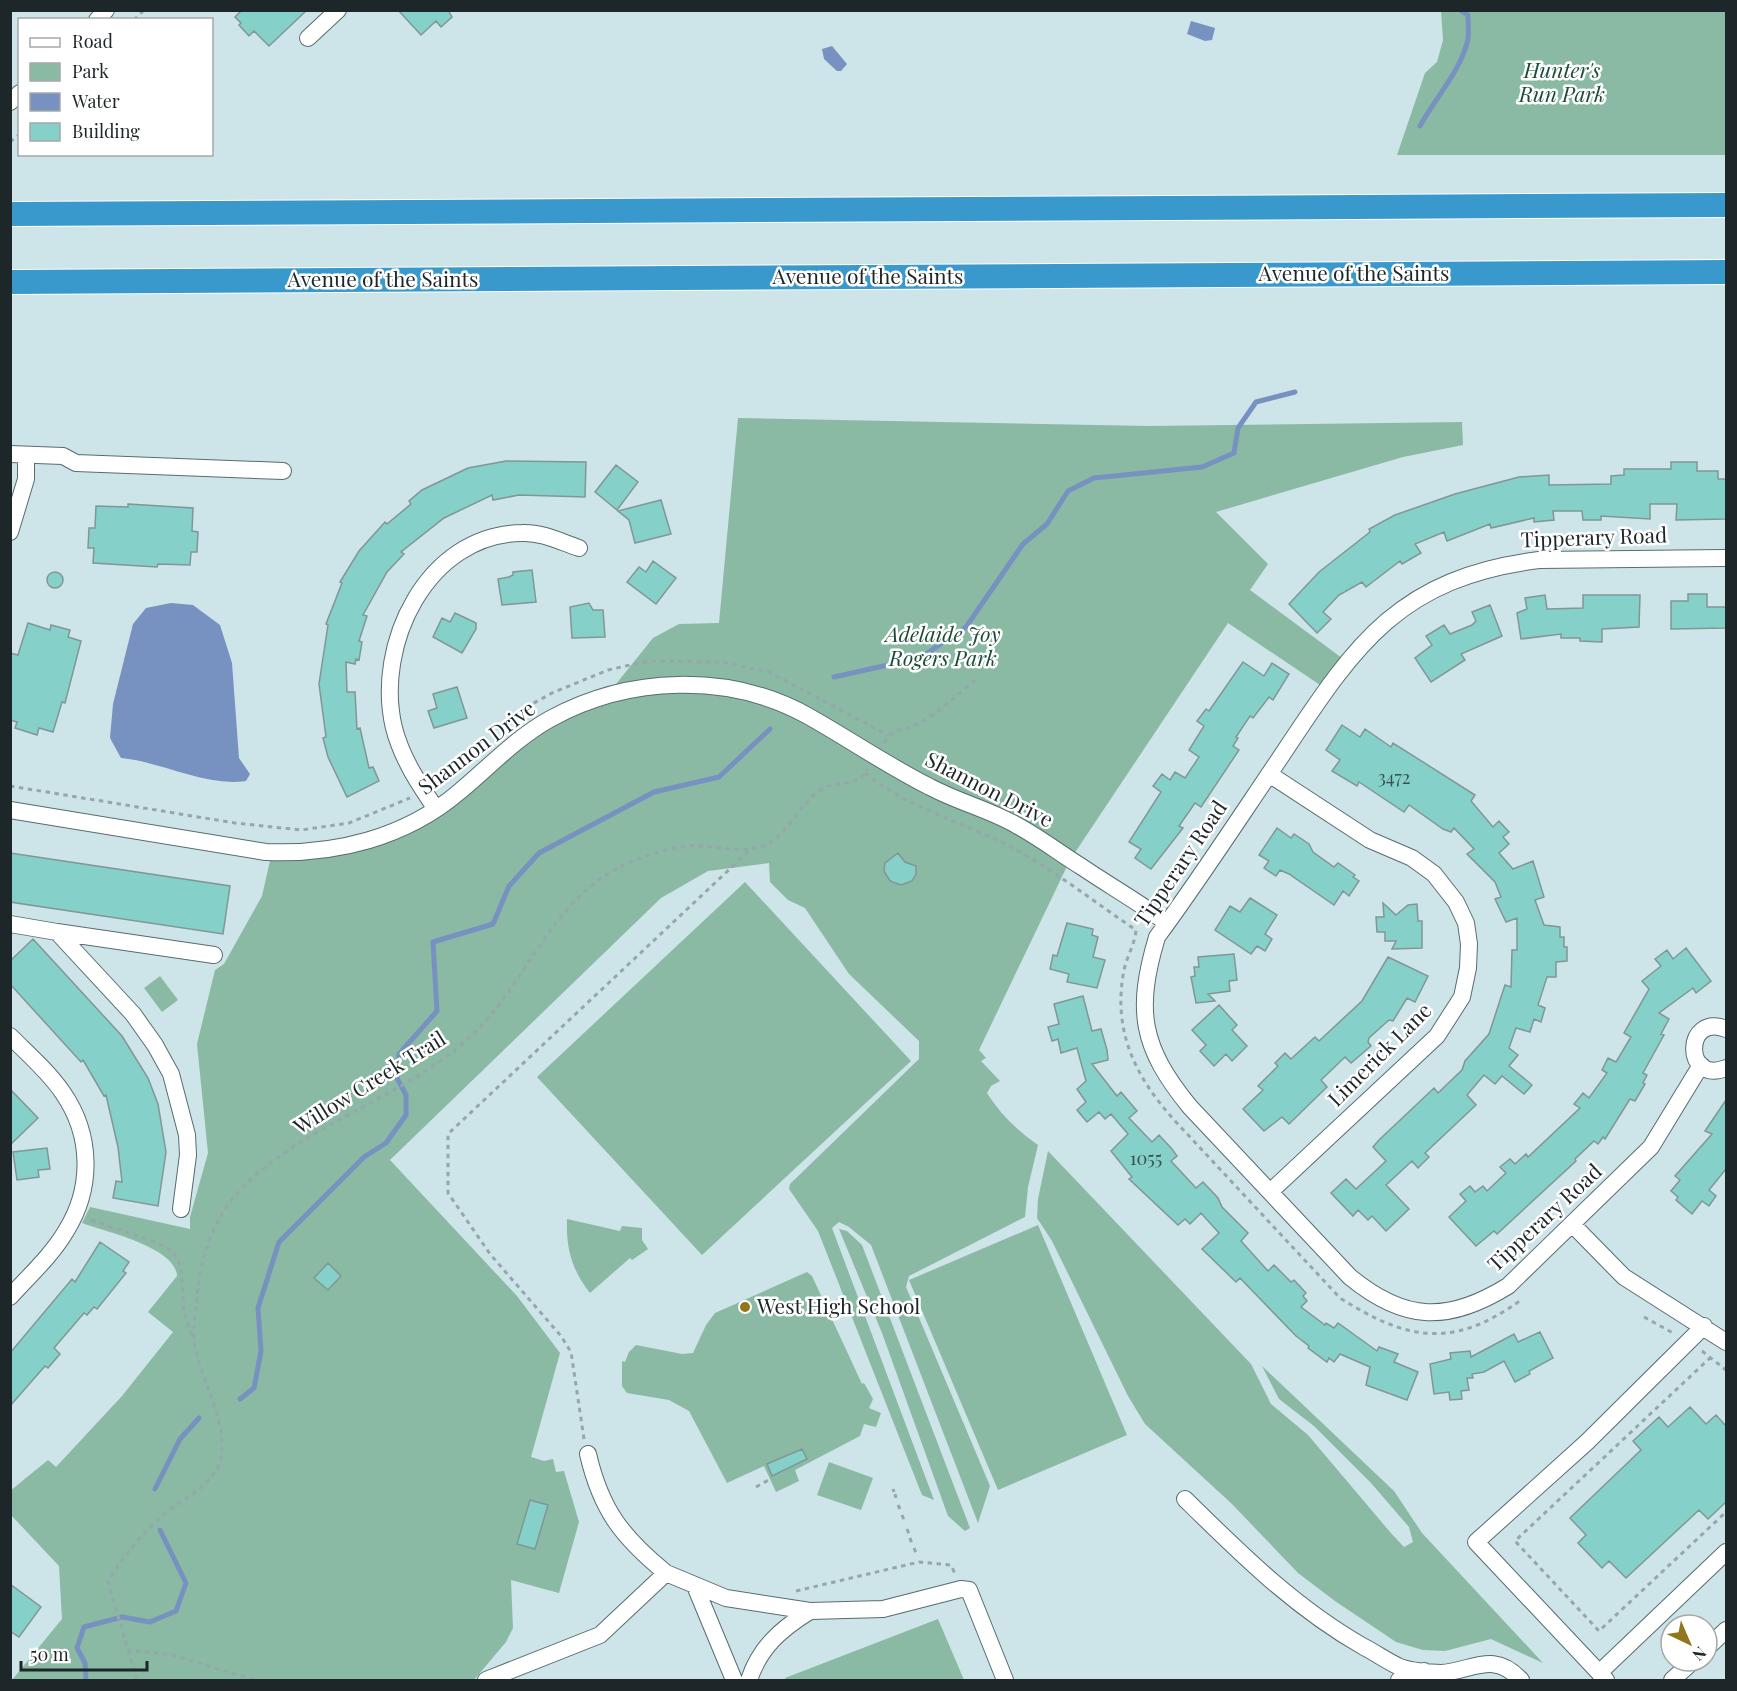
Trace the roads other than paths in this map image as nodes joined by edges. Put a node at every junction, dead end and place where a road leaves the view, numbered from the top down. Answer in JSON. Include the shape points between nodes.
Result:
{"nodes":[{"id":1,"x":338,"y":10,"type":"edge"},
{"id":2,"x":308,"y":38,"type":"dead end"},
{"id":3,"x":1726,"y":205,"type":"edge"},
{"id":4,"x":10,"y":214,"type":"edge"},
{"id":5,"x":1726,"y":272,"type":"edge"},
{"id":6,"x":10,"y":282,"type":"edge"},
{"id":7,"x":18,"y":455,"type":"edge"},
{"id":8,"x":283,"y":471,"type":"dead end"},
{"id":9,"x":10,"y":532,"type":"edge"},
{"id":10,"x":579,"y":548,"type":"dead end"},
{"id":11,"x":1726,"y":558,"type":"edge"},
{"id":12,"x":1269,"y":774,"type":"junction"},
{"id":13,"x":10,"y":810,"type":"edge"},
{"id":14,"x":436,"y":810,"type":"junction"},
{"id":15,"x":1167,"y":923,"type":"junction"},
{"id":16,"x":10,"y":924,"type":"edge"},
{"id":17,"x":57,"y":932,"type":"junction"},
{"id":18,"x":214,"y":955,"type":"dead end"},
{"id":19,"x":1726,"y":1029,"type":"edge"},
{"id":20,"x":10,"y":1036,"type":"edge"},
{"id":21,"x":1701,"y":1065,"type":"junction"},
{"id":22,"x":1726,"y":1068,"type":"edge"},
{"id":23,"x":1270,"y":1192,"type":"junction"},
{"id":24,"x":181,"y":1209,"type":"dead end"},
{"id":25,"x":1572,"y":1224,"type":"junction"},
{"id":26,"x":10,"y":1297,"type":"edge"},
{"id":27,"x":1704,"y":1326,"type":"junction"},
{"id":28,"x":1726,"y":1342,"type":"edge"},
{"id":29,"x":588,"y":1454,"type":"road end"},
{"id":30,"x":1185,"y":1499,"type":"dead end"},
{"id":31,"x":1726,"y":1552,"type":"edge"},
{"id":32,"x":666,"y":1573,"type":"junction"},
{"id":33,"x":695,"y":1586,"type":"junction"},
{"id":34,"x":810,"y":1611,"type":"junction"},
{"id":35,"x":1425,"y":1671,"type":"junction"},
{"id":36,"x":1602,"y":1677,"type":"edge"},
{"id":37,"x":486,"y":1680,"type":"edge"},
{"id":38,"x":734,"y":1680,"type":"edge"},
{"id":39,"x":749,"y":1680,"type":"edge"},
{"id":40,"x":1005,"y":1680,"type":"edge"},
{"id":41,"x":1400,"y":1680,"type":"edge"},
{"id":42,"x":1521,"y":1680,"type":"edge"}],
"edges":[{"from":1,"to":2,"type":"street"},
{"from":3,"to":4,"type":"highway"},
{"from":5,"to":6,"type":"highway","name":"Avenue of the Saints"},
{"from":7,"to":8,"type":"street","via":[[63,456],[76,464]]},
{"from":7,"to":9,"type":"street","via":[[26,479]]},
{"from":10,"to":14,"type":"street","via":[[535,533],[484,539],[446,561],[413,602],[395,646],[390,698],[401,750]]},
{"from":11,"to":12,"type":"street","name":"Tipperary Road","via":[[1539,560],[1482,570],[1447,583],[1397,612],[1348,658]]},
{"from":12,"to":15,"type":"street","name":"Tipperary Road"},
{"from":12,"to":23,"type":"street","name":"Limerick Lane","via":[[1370,840],[1403,853],[1434,874],[1456,902],[1466,923],[1469,944],[1462,997],[1437,1036]]},
{"from":13,"to":14,"type":"street","name":"Shannon Drive","via":[[266,852],[339,848],[373,840]]},
{"from":14,"to":15,"type":"street","name":"Shannon Drive","via":[[518,740],[573,707],[608,694],[645,687],[700,685],[737,690],[807,715],[929,787],[1017,825]]},
{"from":15,"to":23,"type":"street","name":"Tipperary Road","via":[[1157,937],[1145,984],[1144,1015],[1153,1052],[1190,1107]]},
{"from":16,"to":17,"type":"street"},
{"from":17,"to":18,"type":"street"},
{"from":17,"to":24,"type":"street","via":[[133,1014],[171,1074],[187,1135]]},
{"from":19,"to":21,"type":"street","via":[[1710,1026],[1697,1035],[1693,1052]]},
{"from":20,"to":26,"type":"street","via":[[73,1109],[81,1128],[86,1174],[79,1206],[65,1233]]},
{"from":21,"to":22,"type":"street","via":[[1713,1071]]},
{"from":21,"to":25,"type":"street","name":"Tipperary Road","via":[[1651,1147]]},
{"from":23,"to":25,"type":"street","name":"Tipperary Road","via":[[1350,1277],[1375,1297],[1397,1308],[1425,1312],[1452,1311],[1482,1302],[1508,1286]]},
{"from":25,"to":27,"type":"street","via":[[1624,1277]]},
{"from":27,"to":28,"type":"street"},
{"from":27,"to":36,"type":"street","via":[[1587,1442],[1476,1542]]},
{"from":29,"to":32,"type":"street","via":[[594,1483],[616,1525]]},
{"from":30,"to":35,"type":"street","via":[[1298,1604],[1336,1631],[1402,1667]]},
{"from":31,"to":36,"type":"street"},
{"from":32,"to":33,"type":"street"},
{"from":32,"to":37,"type":"street","via":[[600,1635]]},
{"from":33,"to":34,"type":"street","via":[[726,1598]]},
{"from":33,"to":38,"type":"street"},
{"from":34,"to":39,"type":"street","via":[[766,1645]]},
{"from":34,"to":40,"type":"street","via":[[883,1609],[969,1590]]},
{"from":35,"to":41,"type":"street"},
{"from":35,"to":42,"type":"street","via":[[1441,1673],[1476,1664],[1494,1664]]}]}
